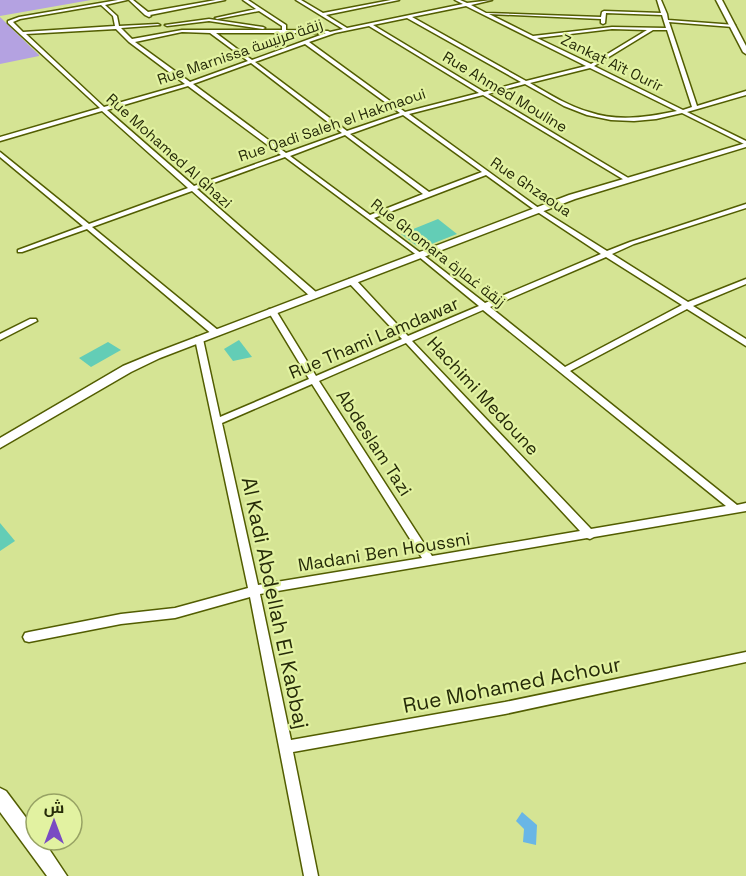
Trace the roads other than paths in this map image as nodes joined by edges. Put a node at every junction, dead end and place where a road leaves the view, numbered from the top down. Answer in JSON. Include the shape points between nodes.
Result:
{"nodes":[{"id":1,"x":125,"y":0,"type":"edge"},
{"id":2,"x":131,"y":0,"type":"edge"},
{"id":3,"x":223,"y":0,"type":"edge"},
{"id":4,"x":254,"y":0,"type":"edge"},
{"id":5,"x":298,"y":0,"type":"edge"},
{"id":6,"x":398,"y":0,"type":"edge"},
{"id":7,"x":457,"y":0,"type":"edge"},
{"id":8,"x":490,"y":0,"type":"edge"},
{"id":9,"x":659,"y":0,"type":"edge"},
{"id":10,"x":719,"y":0,"type":"edge"},
{"id":11,"x":726,"y":0,"type":"edge"},
{"id":12,"x":246,"y":1,"type":"edge"},
{"id":13,"x":357,"y":3,"type":"dead end"},
{"id":14,"x":102,"y":4,"type":"junction"},
{"id":15,"x":467,"y":5,"type":"junction"},
{"id":16,"x":363,"y":7,"type":"junction"},
{"id":17,"x":259,"y":10,"type":"junction"},
{"id":18,"x":483,"y":13,"type":"junction"},
{"id":19,"x":146,"y":14,"type":"junction"},
{"id":20,"x":665,"y":14,"type":"junction"},
{"id":21,"x":322,"y":15,"type":"junction"},
{"id":22,"x":408,"y":16,"type":"junction"},
{"id":23,"x":602,"y":18,"type":"junction"},
{"id":24,"x":209,"y":20,"type":"junction"},
{"id":25,"x":667,"y":21,"type":"junction"},
{"id":26,"x":167,"y":24,"type":"dead end"},
{"id":27,"x":158,"y":25,"type":"junction"},
{"id":28,"x":370,"y":25,"type":"junction"},
{"id":29,"x":733,"y":26,"type":"junction"},
{"id":30,"x":117,"y":27,"type":"junction"},
{"id":31,"x":604,"y":28,"type":"junction"},
{"id":32,"x":346,"y":29,"type":"junction"},
{"id":33,"x":652,"y":29,"type":"junction"},
{"id":34,"x":669,"y":29,"type":"junction"},
{"id":35,"x":287,"y":31,"type":"junction"},
{"id":36,"x":212,"y":32,"type":"junction"},
{"id":37,"x":334,"y":32,"type":"junction"},
{"id":38,"x":22,"y":33,"type":"junction"},
{"id":39,"x":170,"y":33,"type":"junction"},
{"id":40,"x":532,"y":37,"type":"junction"},
{"id":41,"x":746,"y":37,"type":"edge"},
{"id":42,"x":131,"y":41,"type":"junction"},
{"id":43,"x":307,"y":43,"type":"junction"},
{"id":44,"x":746,"y":52,"type":"edge"},
{"id":45,"x":250,"y":62,"type":"junction"},
{"id":46,"x":591,"y":66,"type":"junction"},
{"id":47,"x":527,"y":82,"type":"junction"},
{"id":48,"x":189,"y":84,"type":"junction"},
{"id":49,"x":484,"y":93,"type":"junction"},
{"id":50,"x":746,"y":93,"type":"edge"},
{"id":51,"x":695,"y":108,"type":"junction"},
{"id":52,"x":103,"y":109,"type":"junction"},
{"id":53,"x":683,"y":111,"type":"junction"},
{"id":54,"x":405,"y":113,"type":"junction"},
{"id":55,"x":346,"y":133,"type":"junction"},
{"id":56,"x":0,"y":139,"type":"edge"},
{"id":57,"x":746,"y":144,"type":"edge"},
{"id":58,"x":0,"y":154,"type":"edge"},
{"id":59,"x":284,"y":154,"type":"junction"},
{"id":60,"x":486,"y":173,"type":"junction"},
{"id":61,"x":628,"y":180,"type":"junction"},
{"id":62,"x":191,"y":188,"type":"junction"},
{"id":63,"x":428,"y":195,"type":"junction"},
{"id":64,"x":746,"y":206,"type":"edge"},
{"id":65,"x":538,"y":210,"type":"junction"},
{"id":66,"x":369,"y":217,"type":"junction"},
{"id":67,"x":89,"y":226,"type":"junction"},
{"id":68,"x":20,"y":251,"type":"dead end"},
{"id":69,"x":608,"y":254,"type":"junction"},
{"id":70,"x":420,"y":255,"type":"junction"},
{"id":71,"x":352,"y":281,"type":"junction"},
{"id":72,"x":746,"y":281,"type":"edge"},
{"id":73,"x":314,"y":296,"type":"junction"},
{"id":74,"x":688,"y":305,"type":"junction"},
{"id":75,"x":485,"y":306,"type":"junction"},
{"id":76,"x":272,"y":311,"type":"junction"},
{"id":77,"x":33,"y":321,"type":"dead end"},
{"id":78,"x":216,"y":333,"type":"junction"},
{"id":79,"x":0,"y":337,"type":"edge"},
{"id":80,"x":199,"y":339,"type":"junction"},
{"id":81,"x":407,"y":339,"type":"junction"},
{"id":82,"x":746,"y":343,"type":"edge"},
{"id":83,"x":565,"y":370,"type":"junction"},
{"id":84,"x":314,"y":380,"type":"junction"},
{"id":85,"x":216,"y":422,"type":"junction"},
{"id":86,"x":1,"y":442,"type":"edge"},
{"id":87,"x":741,"y":508,"type":"edge"},
{"id":88,"x":590,"y":535,"type":"junction"},
{"id":89,"x":430,"y":561,"type":"junction"},
{"id":90,"x":253,"y":591,"type":"junction"},
{"id":91,"x":29,"y":637,"type":"dead end"},
{"id":92,"x":746,"y":657,"type":"edge"},
{"id":93,"x":286,"y":747,"type":"junction"},
{"id":94,"x":0,"y":797,"type":"edge"},
{"id":95,"x":58,"y":876,"type":"edge"},
{"id":96,"x":311,"y":876,"type":"edge"}],
"edges":[{"from":1,"to":14,"type":"street"},
{"from":2,"to":19,"type":"street"},
{"from":3,"to":19,"type":"street"},
{"from":4,"to":12,"type":"street"},
{"from":5,"to":21,"type":"street"},
{"from":6,"to":16,"type":"street"},
{"from":7,"to":15,"type":"street","name":"Zankat Aït Ourir"},
{"from":8,"to":15,"type":"street","name":"Rue Marnissa زنقة مرنيسة"},
{"from":9,"to":20,"type":"street"},
{"from":10,"to":29,"type":"main road"},
{"from":11,"to":41,"type":"main road"},
{"from":12,"to":17,"type":"street"},
{"from":13,"to":16,"type":"street"},
{"from":14,"to":30,"type":"street","name":"Rue Ghomara زنقة غمارة","via":[[115,16]]},
{"from":14,"to":38,"type":"street","name":"Rue Mohamed Al Ghazi","via":[[10,22]]},
{"from":15,"to":18,"type":"street","name":"Zankat Aït Ourir"},
{"from":15,"to":22,"type":"street","name":"Rue Marnissa زنقة مرنيسة"},
{"from":16,"to":21,"type":"street"},
{"from":17,"to":24,"type":"street"},
{"from":17,"to":35,"type":"street"},
{"from":18,"to":23,"type":"street"},
{"from":18,"to":40,"type":"street","name":"Zankat Aït Ourir"},
{"from":19,"to":27,"type":"street"},
{"from":20,"to":23,"type":"street","via":[[606,11]]},
{"from":20,"to":25,"type":"street"},
{"from":21,"to":32,"type":"street"},
{"from":22,"to":28,"type":"street","name":"Rue Marnissa زنقة مرنيسة"},
{"from":22,"to":47,"type":"street"},
{"from":23,"to":31,"type":"street"},
{"from":24,"to":26,"type":"street"},
{"from":24,"to":35,"type":"street"},
{"from":25,"to":29,"type":"street"},
{"from":25,"to":34,"type":"street"},
{"from":27,"to":30,"type":"street"},
{"from":27,"to":39,"type":"street"},
{"from":28,"to":32,"type":"street","name":"Rue Marnissa زنقة مرنيسة"},
{"from":28,"to":49,"type":"street","name":"Rue Ahmed Mouline"},
{"from":29,"to":44,"type":"main road"},
{"from":30,"to":38,"type":"street"},
{"from":30,"to":42,"type":"street","name":"Rue Ghomara زنقة غمارة"},
{"from":31,"to":33,"type":"street"},
{"from":31,"to":40,"type":"street"},
{"from":32,"to":37,"type":"street","name":"Rue Marnissa زنقة مرنيسة"},
{"from":33,"to":34,"type":"street"},
{"from":33,"to":46,"type":"street","name":"Rue Qadi Saleh el Hakmaoui"},
{"from":34,"to":51,"type":"street"},
{"from":35,"to":36,"type":"street"},
{"from":35,"to":37,"type":"street"},
{"from":36,"to":39,"type":"street"},
{"from":36,"to":45,"type":"street"},
{"from":37,"to":43,"type":"street","name":"Rue Marnissa زنقة مرنيسة"},
{"from":38,"to":52,"type":"street","name":"Rue Mohamed Al Ghazi"},
{"from":39,"to":42,"type":"street"},
{"from":40,"to":46,"type":"street","name":"Zankat Aït Ourir"},
{"from":42,"to":48,"type":"street","name":"Rue Ghomara زنقة غمارة"},
{"from":43,"to":45,"type":"street","name":"Rue Marnissa زنقة مرنيسة"},
{"from":43,"to":54,"type":"street","name":"Rue Ghzaoua"},
{"from":45,"to":48,"type":"street","name":"Rue Marnissa زنقة مرنيسة"},
{"from":45,"to":55,"type":"street"},
{"from":46,"to":47,"type":"street","name":"Rue Qadi Saleh el Hakmaoui"},
{"from":46,"to":53,"type":"street","name":"Zankat Aït Ourir"},
{"from":47,"to":49,"type":"street","name":"Rue Qadi Saleh el Hakmaoui"},
{"from":47,"to":53,"type":"street","via":[[575,110],[603,117],[646,120]]},
{"from":48,"to":52,"type":"street","name":"Rue Marnissa زنقة مرنيسة"},
{"from":48,"to":59,"type":"street","name":"Rue Ghomara زنقة غمارة"},
{"from":49,"to":54,"type":"street","name":"Rue Qadi Saleh el Hakmaoui"},
{"from":49,"to":61,"type":"street","name":"Rue Ahmed Mouline"},
{"from":50,"to":51,"type":"street"},
{"from":51,"to":53,"type":"street"},
{"from":52,"to":56,"type":"street","name":"Rue Marnissa زنقة مرنيسة"},
{"from":52,"to":62,"type":"street","name":"Rue Mohamed Al Ghazi"},
{"from":53,"to":57,"type":"street","name":"Zankat Aït Ourir"},
{"from":54,"to":55,"type":"street","name":"Rue Qadi Saleh el Hakmaoui"},
{"from":54,"to":60,"type":"street","name":"Rue Ghzaoua"},
{"from":55,"to":59,"type":"street","name":"Rue Qadi Saleh el Hakmaoui"},
{"from":55,"to":63,"type":"street"},
{"from":57,"to":61,"type":"main road"},
{"from":58,"to":67,"type":"street"},
{"from":59,"to":62,"type":"street","name":"Rue Qadi Saleh el Hakmaoui"},
{"from":59,"to":66,"type":"street","name":"Rue Ghomara زنقة غمارة"},
{"from":60,"to":63,"type":"street"},
{"from":60,"to":65,"type":"street","name":"Rue Ghzaoua"},
{"from":61,"to":65,"type":"main road"},
{"from":62,"to":67,"type":"street","name":"Rue Qadi Saleh el Hakmaoui"},
{"from":62,"to":73,"type":"street","name":"Rue Mohamed Al Ghazi"},
{"from":63,"to":66,"type":"street"},
{"from":64,"to":69,"type":"street","name":"Rue Thami Lamdawar"},
{"from":65,"to":69,"type":"street","name":"Rue Ghzaoua"},
{"from":65,"to":70,"type":"main road"},
{"from":66,"to":70,"type":"street","name":"Rue Ghomara زنقة غمارة"},
{"from":67,"to":68,"type":"street","name":"Rue Qadi Saleh el Hakmaoui"},
{"from":67,"to":78,"type":"street"},
{"from":69,"to":74,"type":"street","name":"Rue Ghzaoua"},
{"from":69,"to":75,"type":"street","name":"Rue Thami Lamdawar"},
{"from":70,"to":71,"type":"main road"},
{"from":70,"to":75,"type":"street","name":"Rue Ghomara زنقة غمارة"},
{"from":71,"to":73,"type":"main road"},
{"from":71,"to":81,"type":"street","name":"Hachimi Medoune"},
{"from":72,"to":74,"type":"street"},
{"from":73,"to":76,"type":"main road"},
{"from":74,"to":82,"type":"street","name":"Rue Ghzaoua"},
{"from":74,"to":83,"type":"street"},
{"from":75,"to":81,"type":"street","name":"Rue Thami Lamdawar"},
{"from":75,"to":83,"type":"street","name":"Rue Ghomara زنقة غمارة"},
{"from":76,"to":78,"type":"main road"},
{"from":76,"to":84,"type":"street","name":"Abdeslam Tazi"},
{"from":77,"to":79,"type":"street"},
{"from":78,"to":80,"type":"main road"},
{"from":80,"to":85,"type":"street","name":"Al Kadi Abdellah El Kabbaj"},
{"from":80,"to":86,"type":"main road","via":[[136,364]]},
{"from":81,"to":84,"type":"street","name":"Rue Thami Lamdawar"},
{"from":81,"to":88,"type":"street","name":"Hachimi Medoune"},
{"from":83,"to":87,"type":"street","name":"Rue Ghomara زنقة غمارة"},
{"from":84,"to":85,"type":"street","name":"Rue Thami Lamdawar"},
{"from":84,"to":89,"type":"street","name":"Abdeslam Tazi"},
{"from":85,"to":90,"type":"street","name":"Al Kadi Abdellah El Kabbaj"},
{"from":87,"to":88,"type":"street","name":"Madani Ben Houssni"},
{"from":88,"to":89,"type":"street","name":"Madani Ben Houssni"},
{"from":89,"to":90,"type":"street","name":"Madani Ben Houssni"},
{"from":90,"to":91,"type":"street","name":"Madani Ben Houssni","via":[[175,613]]},
{"from":90,"to":93,"type":"street","name":"Al Kadi Abdellah El Kabbaj"},
{"from":92,"to":93,"type":"street","name":"Rue Mohamed Achour","via":[[505,708]]},
{"from":93,"to":96,"type":"street","name":"Al Kadi Abdellah El Kabbaj"},
{"from":94,"to":95,"type":"main road"}]}
